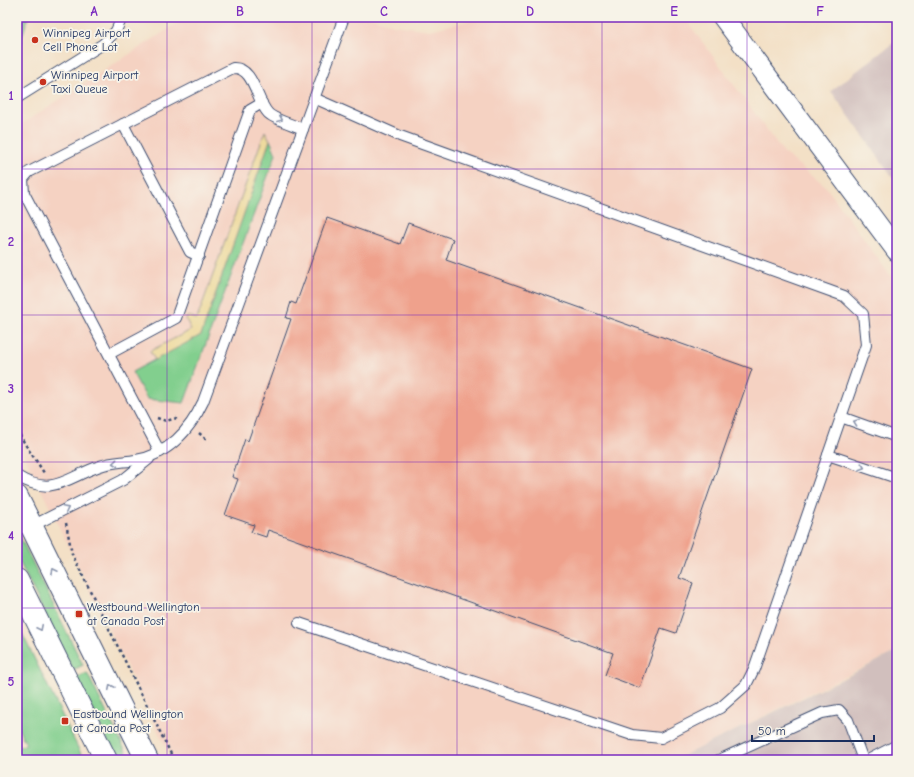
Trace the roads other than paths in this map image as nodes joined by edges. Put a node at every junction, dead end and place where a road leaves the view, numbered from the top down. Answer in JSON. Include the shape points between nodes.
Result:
{"nodes":[{"id":1,"x":122,"y":17,"type":"edge"},
{"id":2,"x":344,"y":17,"type":"edge"},
{"id":3,"x":723,"y":17,"type":"edge"},
{"id":4,"x":17,"y":98,"type":"edge"},
{"id":5,"x":314,"y":98,"type":"junction"},
{"id":6,"x":262,"y":103,"type":"junction"},
{"id":7,"x":123,"y":124,"type":"junction"},
{"id":8,"x":302,"y":129,"type":"junction"},
{"id":9,"x":897,"y":251,"type":"edge"},
{"id":10,"x":199,"y":256,"type":"junction"},
{"id":11,"x":108,"y":354,"type":"junction"},
{"id":12,"x":841,"y":417,"type":"junction"},
{"id":13,"x":897,"y":437,"type":"edge"},
{"id":14,"x":157,"y":453,"type":"junction"},
{"id":15,"x":828,"y":455,"type":"junction"},
{"id":16,"x":17,"y":476,"type":"edge"},
{"id":17,"x":897,"y":478,"type":"edge"},
{"id":18,"x":17,"y":497,"type":"edge"},
{"id":19,"x":24,"y":526,"type":"edge"},
{"id":20,"x":17,"y":580,"type":"edge"},
{"id":21,"x":22,"y":603,"type":"edge"},
{"id":22,"x":299,"y":623,"type":"dead end"},
{"id":23,"x":897,"y":745,"type":"edge"},
{"id":24,"x":106,"y":760,"type":"edge"},
{"id":25,"x":147,"y":760,"type":"edge"},
{"id":26,"x":719,"y":760,"type":"edge"},
{"id":27,"x":863,"y":760,"type":"edge"},
{"id":28,"x":868,"y":760,"type":"edge"}],
"edges":[{"from":1,"to":4,"type":"lane","via":[[116,31],[103,44]]},
{"from":2,"to":5,"type":"lane"},
{"from":3,"to":9,"type":"street"},
{"from":5,"to":8,"type":"lane"},
{"from":5,"to":12,"type":"lane","via":[[400,136],[844,296],[863,314],[866,345]]},
{"from":6,"to":7,"type":"lane","via":[[245,72],[237,67]]},
{"from":6,"to":8,"type":"lane","one_way":true,"via":[[268,114]]},
{"from":6,"to":10,"type":"lane","via":[[250,110]]},
{"from":7,"to":10,"type":"lane","via":[[190,252]]},
{"from":7,"to":11,"type":"lane","via":[[29,172],[22,184],[24,193]]},
{"from":8,"to":14,"type":"lane","via":[[203,402],[184,433]]},
{"from":10,"to":11,"type":"lane","via":[[176,318]]},
{"from":11,"to":14,"type":"lane"},
{"from":13,"to":12,"type":"lane","one_way":true},
{"from":12,"to":15,"type":"lane"},
{"from":14,"to":16,"type":"lane","one_way":true,"via":[[136,460],[101,465],[64,483],[50,486],[34,485]]},
{"from":19,"to":14,"type":"lane","one_way":true,"via":[[123,480]]},
{"from":15,"to":17,"type":"lane","one_way":true},
{"from":15,"to":22,"type":"lane","via":[[754,670],[746,685],[720,708],[661,738],[632,736]]},
{"from":18,"to":19,"type":"main road"},
{"from":25,"to":19,"type":"main road","one_way":true},
{"from":20,"to":21,"type":"main road"},
{"from":21,"to":24,"type":"main road","one_way":true},
{"from":23,"to":28,"type":"lane"},
{"from":26,"to":27,"type":"lane","via":[[822,713],[839,710],[848,720]]}]}
